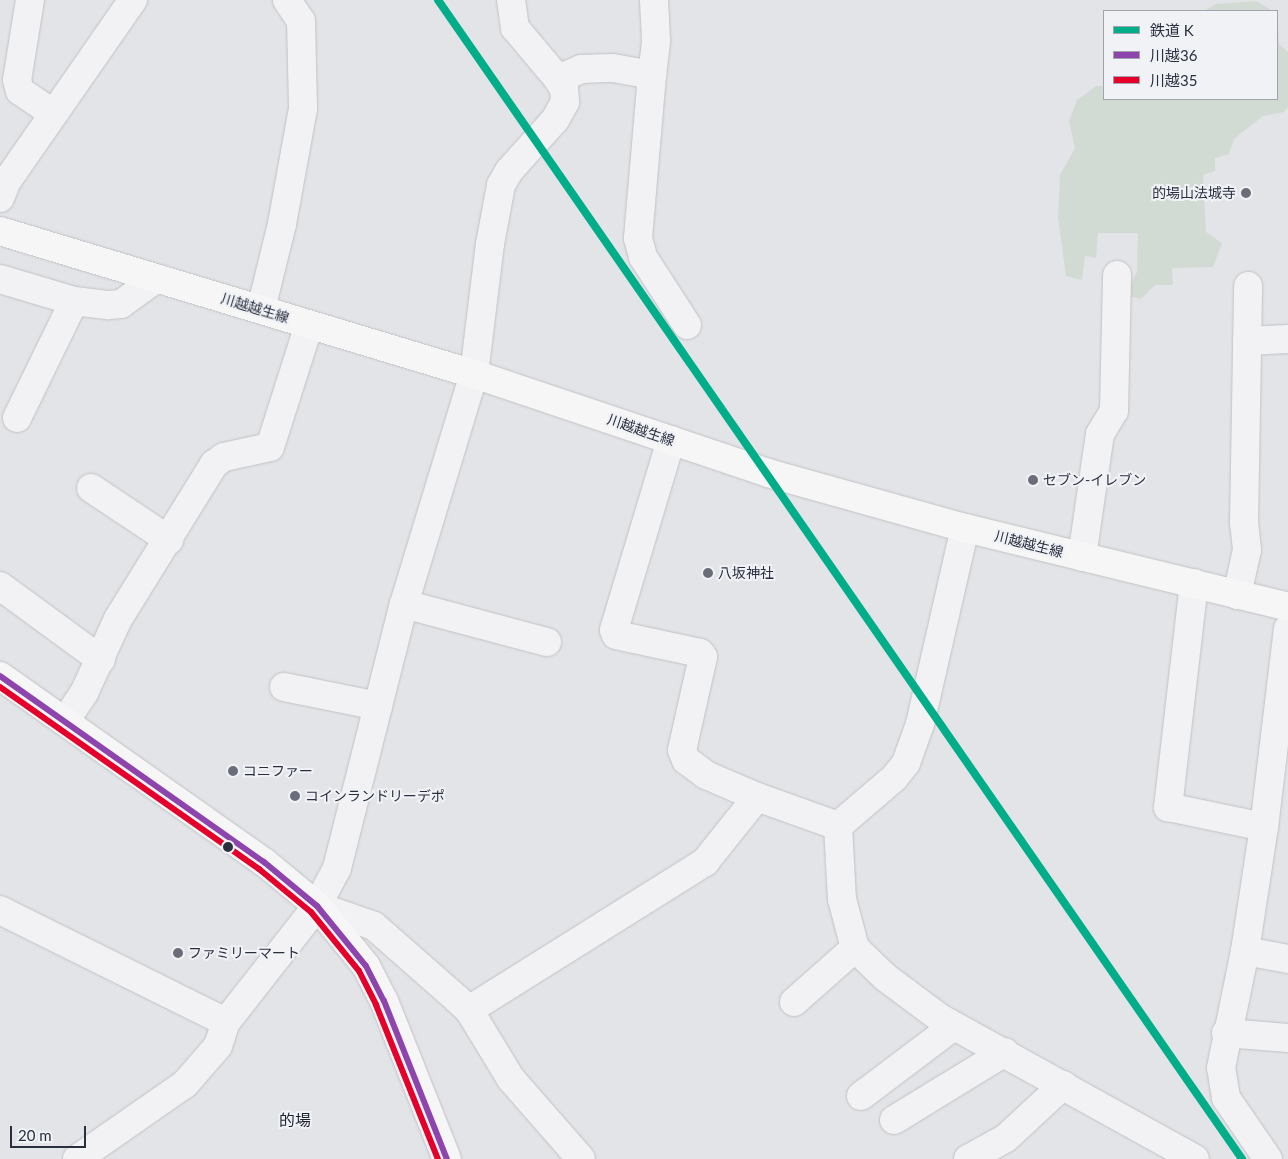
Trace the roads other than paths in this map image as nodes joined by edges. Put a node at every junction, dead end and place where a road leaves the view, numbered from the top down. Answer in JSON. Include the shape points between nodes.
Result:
{"nodes":[{"id":1,"x":30,"y":0,"type":"edge"},
{"id":2,"x":134,"y":0,"type":"edge"},
{"id":3,"x":287,"y":0,"type":"edge"},
{"id":4,"x":511,"y":0,"type":"edge"},
{"id":5,"x":654,"y":0,"type":"edge"},
{"id":6,"x":652,"y":75,"type":"junction"},
{"id":7,"x":558,"y":79,"type":"junction"},
{"id":8,"x":53,"y":113,"type":"junction"},
{"id":9,"x":0,"y":198,"type":"edge"},
{"id":10,"x":0,"y":230,"type":"edge"},
{"id":11,"x":1117,"y":275,"type":"dead end"},
{"id":12,"x":157,"y":278,"type":"junction"},
{"id":13,"x":0,"y":279,"type":"edge"},
{"id":14,"x":1248,"y":286,"type":"dead end"},
{"id":15,"x":74,"y":301,"type":"junction"},
{"id":16,"x":261,"y":309,"type":"junction"},
{"id":17,"x":309,"y":325,"type":"junction"},
{"id":18,"x":687,"y":325,"type":"dead end"},
{"id":19,"x":1288,"y":339,"type":"edge"},
{"id":20,"x":1247,"y":341,"type":"junction"},
{"id":21,"x":474,"y":374,"type":"junction"},
{"id":22,"x":17,"y":418,"type":"dead end"},
{"id":23,"x":671,"y":440,"type":"junction"},
{"id":24,"x":92,"y":488,"type":"dead end"},
{"id":25,"x":965,"y":528,"type":"junction"},
{"id":26,"x":169,"y":540,"type":"junction"},
{"id":27,"x":1082,"y":557,"type":"junction"},
{"id":28,"x":1194,"y":583,"type":"junction"},
{"id":29,"x":0,"y":586,"type":"edge"},
{"id":30,"x":1237,"y":595,"type":"junction"},
{"id":31,"x":404,"y":604,"type":"junction"},
{"id":32,"x":1288,"y":607,"type":"edge"},
{"id":33,"x":1288,"y":628,"type":"edge"},
{"id":34,"x":547,"y":642,"type":"dead end"},
{"id":35,"x":101,"y":660,"type":"junction"},
{"id":36,"x":0,"y":676,"type":"edge"},
{"id":37,"x":284,"y":688,"type":"dead end"},
{"id":38,"x":378,"y":706,"type":"junction"},
{"id":39,"x":65,"y":721,"type":"junction"},
{"id":40,"x":756,"y":797,"type":"junction"},
{"id":41,"x":838,"y":826,"type":"junction"},
{"id":42,"x":1264,"y":827,"type":"junction"},
{"id":43,"x":317,"y":906,"type":"junction"},
{"id":44,"x":0,"y":910,"type":"edge"},
{"id":45,"x":855,"y":948,"type":"junction"},
{"id":46,"x":1245,"y":951,"type":"junction"},
{"id":47,"x":1288,"y":959,"type":"edge"},
{"id":48,"x":794,"y":1002,"type":"dead end"},
{"id":49,"x":469,"y":1010,"type":"junction"},
{"id":50,"x":226,"y":1022,"type":"junction"},
{"id":51,"x":954,"y":1026,"type":"junction"},
{"id":52,"x":1226,"y":1033,"type":"junction"},
{"id":53,"x":1288,"y":1038,"type":"edge"},
{"id":54,"x":1005,"y":1052,"type":"junction"},
{"id":55,"x":1063,"y":1085,"type":"junction"},
{"id":56,"x":861,"y":1096,"type":"dead end"},
{"id":57,"x":894,"y":1120,"type":"dead end"},
{"id":58,"x":78,"y":1159,"type":"edge"},
{"id":59,"x":447,"y":1159,"type":"edge"},
{"id":60,"x":581,"y":1159,"type":"edge"},
{"id":61,"x":968,"y":1159,"type":"edge"},
{"id":62,"x":1195,"y":1159,"type":"edge"},
{"id":63,"x":1268,"y":1159,"type":"edge"}],
"edges":[{"from":1,"to":8,"type":"street","via":[[17,80],[20,92]]},
{"from":2,"to":8,"type":"street"},
{"from":3,"to":16,"type":"street","via":[[301,21],[303,108],[282,224]]},
{"from":4,"to":7,"type":"street","via":[[515,28]]},
{"from":5,"to":6,"type":"street","via":[[656,40]]},
{"from":6,"to":7,"type":"street","via":[[613,68],[582,69]]},
{"from":6,"to":18,"type":"street","via":[[638,238],[643,257]]},
{"from":7,"to":21,"type":"street","via":[[564,89],[565,102],[555,120],[509,170],[501,185],[490,244]]},
{"from":8,"to":9,"type":"street","via":[[7,181]]},
{"from":10,"to":12,"type":"main road","name":"川越越生線"},
{"from":11,"to":27,"type":"street","via":[[1114,411],[1100,434]]},
{"from":12,"to":15,"type":"street","via":[[121,304]]},
{"from":12,"to":16,"type":"main road","name":"川越越生線"},
{"from":13,"to":15,"type":"street"},
{"from":14,"to":20,"type":"street"},
{"from":15,"to":22,"type":"street"},
{"from":16,"to":17,"type":"main road","name":"川越越生線"},
{"from":17,"to":21,"type":"main road","name":"川越越生線"},
{"from":17,"to":26,"type":"street","via":[[270,447],[224,457],[214,464]]},
{"from":19,"to":20,"type":"street"},
{"from":20,"to":30,"type":"street","via":[[1244,523],[1247,550]]},
{"from":21,"to":23,"type":"main road","name":"川越越生線"},
{"from":21,"to":31,"type":"street"},
{"from":23,"to":25,"type":"main road","name":"川越越生線","via":[[768,473]]},
{"from":23,"to":40,"type":"street","via":[[614,630],[616,635],[700,653],[703,657],[682,750],[686,760],[706,775]]},
{"from":24,"to":26,"type":"street"},
{"from":25,"to":27,"type":"main road","name":"川越越生線"},
{"from":25,"to":41,"type":"street","via":[[920,724],[906,762],[894,778]]},
{"from":26,"to":35,"type":"street","via":[[118,619]]},
{"from":27,"to":28,"type":"main road","name":"川越越生線"},
{"from":28,"to":30,"type":"main road","name":"川越越生線"},
{"from":28,"to":42,"type":"street","via":[[1168,807]]},
{"from":29,"to":35,"type":"street"},
{"from":30,"to":32,"type":"main road","name":"川越越生線"},
{"from":31,"to":34,"type":"street"},
{"from":31,"to":38,"type":"street"},
{"from":33,"to":42,"type":"street"},
{"from":35,"to":39,"type":"street","via":[[84,694]]},
{"from":36,"to":39,"type":"main road"},
{"from":37,"to":38,"type":"street"},
{"from":38,"to":43,"type":"street","via":[[337,868]]},
{"from":39,"to":43,"type":"main road","via":[[264,862]]},
{"from":40,"to":41,"type":"street"},
{"from":40,"to":49,"type":"street","via":[[705,862]]},
{"from":41,"to":45,"type":"street","via":[[842,899]]},
{"from":42,"to":46,"type":"street"},
{"from":43,"to":49,"type":"street","via":[[374,926]]},
{"from":43,"to":50,"type":"street"},
{"from":43,"to":59,"type":"main road","via":[[344,935],[380,992],[398,1029]]},
{"from":44,"to":50,"type":"street"},
{"from":45,"to":48,"type":"street"},
{"from":45,"to":51,"type":"street","via":[[886,977]]},
{"from":46,"to":47,"type":"street"},
{"from":46,"to":52,"type":"street"},
{"from":49,"to":60,"type":"street","via":[[511,1079]]},
{"from":50,"to":58,"type":"street","via":[[218,1046],[185,1084]]},
{"from":51,"to":54,"type":"street"},
{"from":51,"to":56,"type":"street"},
{"from":52,"to":53,"type":"street"},
{"from":52,"to":63,"type":"street","via":[[1221,1068],[1226,1098]]},
{"from":54,"to":55,"type":"street"},
{"from":54,"to":57,"type":"street"},
{"from":55,"to":61,"type":"street","via":[[1006,1138]]},
{"from":55,"to":62,"type":"street"}]}
